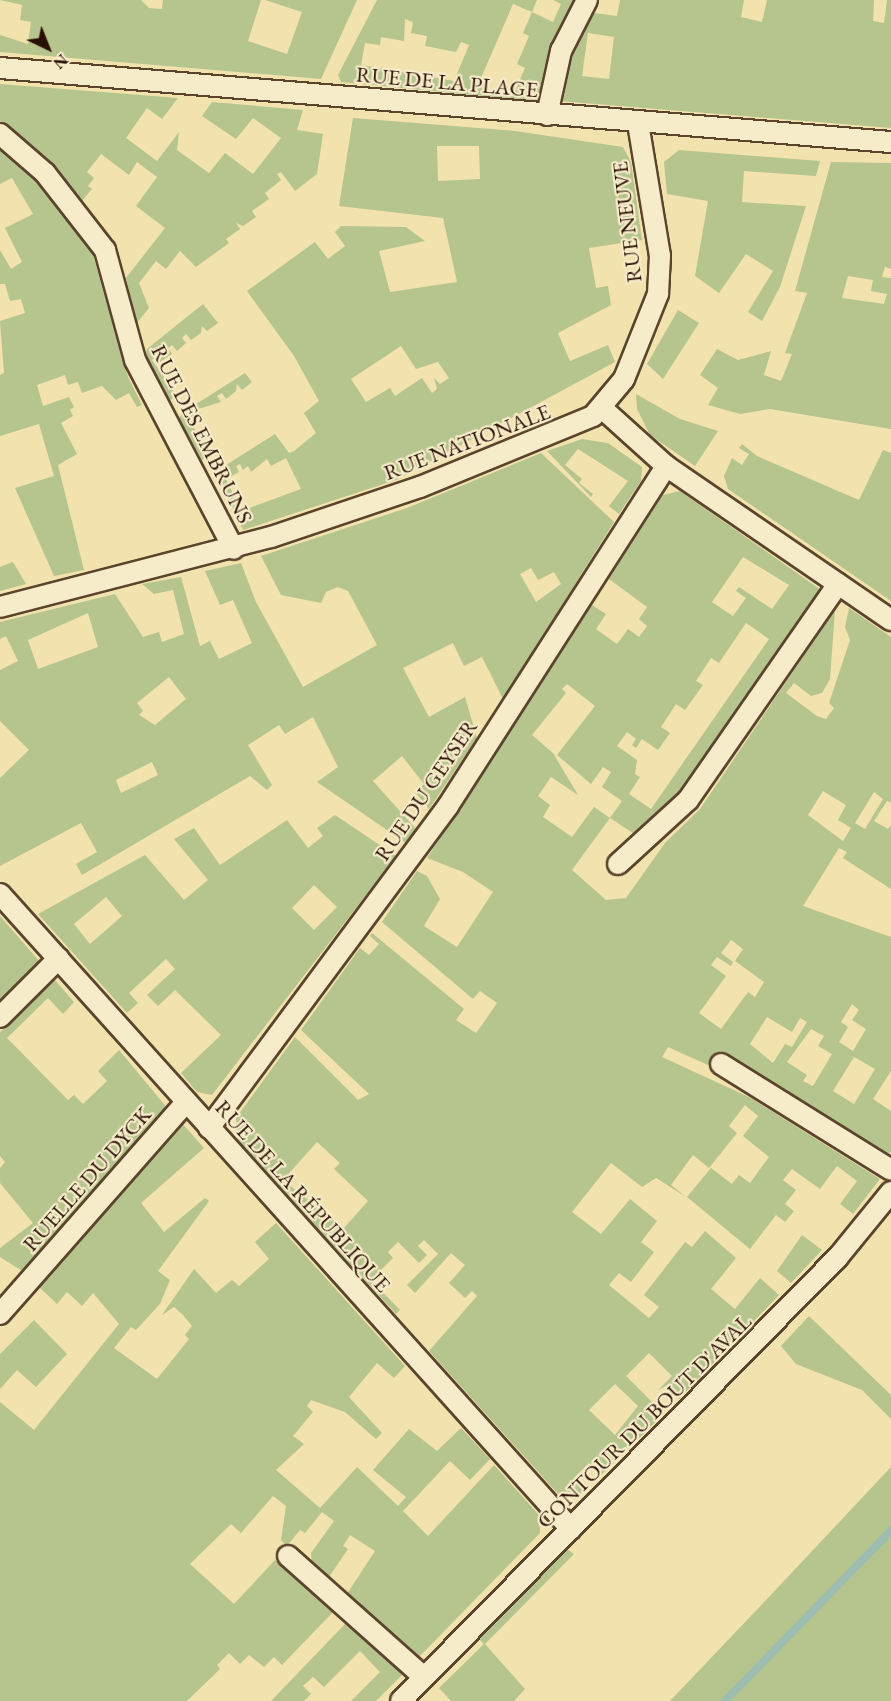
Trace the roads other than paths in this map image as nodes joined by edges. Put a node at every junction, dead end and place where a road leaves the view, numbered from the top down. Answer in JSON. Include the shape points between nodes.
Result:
{"nodes":[{"id":1,"x":587,"y":0,"type":"edge"},
{"id":2,"x":0,"y":68,"type":"edge"},
{"id":3,"x":547,"y":115,"type":"junction"},
{"id":4,"x":639,"y":123,"type":"junction"},
{"id":5,"x":0,"y":134,"type":"edge"},
{"id":6,"x":891,"y":142,"type":"edge"},
{"id":7,"x":603,"y":409,"type":"junction"},
{"id":8,"x":666,"y":466,"type":"junction"},
{"id":9,"x":234,"y":549,"type":"junction"},
{"id":10,"x":838,"y":584,"type":"junction"},
{"id":11,"x":0,"y":607,"type":"edge"},
{"id":12,"x":891,"y":620,"type":"edge"},
{"id":13,"x":618,"y":864,"type":"dead end"},
{"id":14,"x":0,"y":894,"type":"edge"},
{"id":15,"x":59,"y":958,"type":"junction"},
{"id":16,"x":0,"y":1017,"type":"edge"},
{"id":17,"x":721,"y":1064,"type":"dead end"},
{"id":18,"x":186,"y":1102,"type":"junction"},
{"id":19,"x":209,"y":1128,"type":"junction"},
{"id":20,"x":891,"y":1170,"type":"edge"},
{"id":21,"x":891,"y":1192,"type":"edge"},
{"id":22,"x":0,"y":1314,"type":"edge"},
{"id":23,"x":571,"y":1529,"type":"junction"},
{"id":24,"x":288,"y":1556,"type":"dead end"},
{"id":25,"x":424,"y":1677,"type":"junction"},
{"id":26,"x":401,"y":1701,"type":"edge"}],
"edges":[{"from":1,"to":3,"type":"street","via":[[561,51]]},
{"from":2,"to":3,"type":"street","name":"RUE DE LA PLAGE"},
{"from":3,"to":4,"type":"street","name":"RUE DE LA PLAGE"},
{"from":4,"to":6,"type":"street","name":"RUE DE LA PLAGE"},
{"from":4,"to":7,"type":"street","name":"RUE NEUVE","via":[[660,281],[645,336],[620,388]]},
{"from":5,"to":9,"type":"street","name":"RUE DES EMBRUNS","via":[[45,172],[105,250],[135,360]]},
{"from":7,"to":8,"type":"street"},
{"from":7,"to":9,"type":"street","name":"RUE NATIONALE","via":[[576,426],[420,487]]},
{"from":8,"to":10,"type":"street"},
{"from":8,"to":19,"type":"street","name":"RUE DU GEYSER","via":[[448,806]]},
{"from":9,"to":11,"type":"street","name":"RUE NATIONALE"},
{"from":10,"to":12,"type":"street"},
{"from":10,"to":13,"type":"street","via":[[688,800]]},
{"from":14,"to":15,"type":"street","name":"RUE DE LA RÉPUBLIQUE"},
{"from":15,"to":16,"type":"street"},
{"from":15,"to":18,"type":"street","name":"RUE DE LA RÉPUBLIQUE"},
{"from":17,"to":20,"type":"street"},
{"from":18,"to":19,"type":"street","name":"RUE DE LA RÉPUBLIQUE"},
{"from":18,"to":22,"type":"street","name":"RUELLE DU DYCK"},
{"from":19,"to":23,"type":"street","name":"RUE DE LA RÉPUBLIQUE"},
{"from":21,"to":23,"type":"street","name":"CONTOUR DU BOUT D'AVAL","via":[[838,1257]]},
{"from":23,"to":25,"type":"street","name":"CONTOUR DU BOUT D'AVAL"},
{"from":24,"to":25,"type":"street"},
{"from":25,"to":26,"type":"street","name":"CONTOUR DU BOUT D'AVAL"}]}
